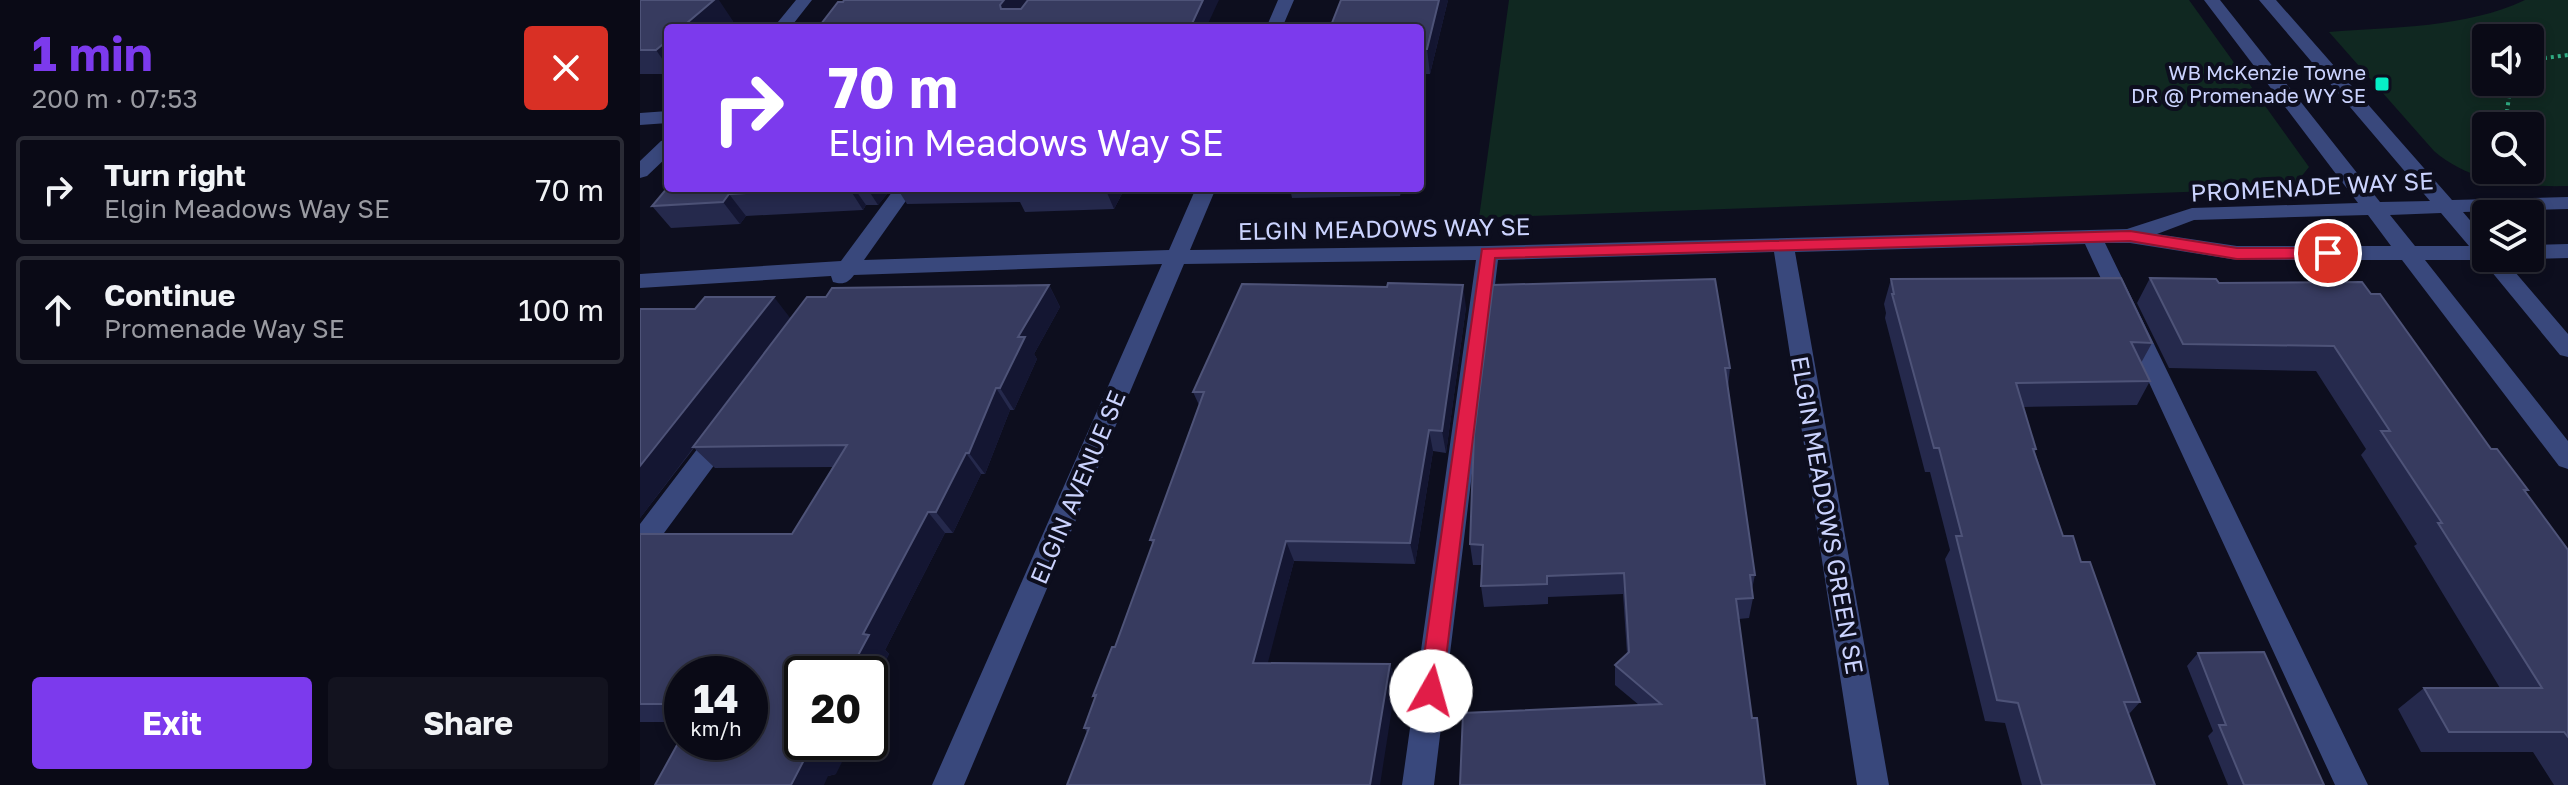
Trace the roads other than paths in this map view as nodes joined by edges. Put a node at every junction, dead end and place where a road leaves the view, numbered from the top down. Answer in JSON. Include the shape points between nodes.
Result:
{"nodes":[{"id":1,"x":804,"y":0,"type":"edge"},
{"id":2,"x":1286,"y":0,"type":"edge"},
{"id":3,"x":2212,"y":0,"type":"edge"},
{"id":4,"x":2267,"y":0,"type":"edge"},
{"id":5,"x":784,"y":24,"type":"edge"},
{"id":6,"x":1276,"y":24,"type":"edge"},
{"id":7,"x":664,"y":117,"type":"edge"},
{"id":8,"x":640,"y":119,"type":"edge"},
{"id":9,"x":664,"y":149,"type":"edge"},
{"id":10,"x":640,"y":172,"type":"edge"},
{"id":11,"x":902,"y":192,"type":"edge"},
{"id":12,"x":1204,"y":192,"type":"edge"},
{"id":13,"x":2568,"y":203,"type":"edge"},
{"id":14,"x":2445,"y":206,"type":"junction"},
{"id":15,"x":2370,"y":207,"type":"junction"},
{"id":16,"x":2130,"y":236,"type":"junction"},
{"id":17,"x":2092,"y":237,"type":"junction"},
{"id":18,"x":2472,"y":237,"type":"edge"},
{"id":19,"x":1783,"y":245,"type":"junction"},
{"id":20,"x":2568,"y":251,"type":"edge"},
{"id":21,"x":2544,"y":252,"type":"edge"},
{"id":22,"x":1488,"y":253,"type":"junction"},
{"id":23,"x":2410,"y":253,"type":"junction"},
{"id":24,"x":2472,"y":253,"type":"edge"},
{"id":25,"x":1176,"y":257,"type":"junction"},
{"id":26,"x":848,"y":268,"type":"junction"},
{"id":27,"x":2503,"y":272,"type":"edge"},
{"id":28,"x":640,"y":281,"type":"edge"},
{"id":29,"x":829,"y":293,"type":"edge"},
{"id":30,"x":2568,"y":349,"type":"edge"},
{"id":31,"x":734,"y":419,"type":"edge"},
{"id":32,"x":2568,"y":459,"type":"edge"},
{"id":33,"x":640,"y":544,"type":"edge"},
{"id":34,"x":948,"y":785,"type":"edge"},
{"id":35,"x":1418,"y":785,"type":"edge"},
{"id":36,"x":1873,"y":785,"type":"edge"},
{"id":37,"x":2352,"y":785,"type":"edge"}],
"edges":[{"from":1,"to":5,"type":"street"},
{"from":2,"to":6,"type":"street"},
{"from":3,"to":15,"type":"street"},
{"from":4,"to":14,"type":"street"},
{"from":7,"to":8,"type":"street"},
{"from":9,"to":10,"type":"street"},
{"from":11,"to":26,"type":"street"},
{"from":12,"to":25,"type":"street","name":"ELGIN AVENUE SE"},
{"from":13,"to":14,"type":"street","name":"PROMENADE WAY SE"},
{"from":14,"to":15,"type":"street","name":"PROMENADE WAY SE"},
{"from":14,"to":18,"type":"street"},
{"from":15,"to":16,"type":"street","name":"PROMENADE WAY SE","via":[[2192,214]]},
{"from":15,"to":23,"type":"street"},
{"from":16,"to":17,"type":"street","name":"ELGIN MEADOWS WAY SE"},
{"from":16,"to":23,"type":"street","via":[[2237,253]]},
{"from":17,"to":19,"type":"street","name":"ELGIN MEADOWS WAY SE"},
{"from":17,"to":37,"type":"street"},
{"from":19,"to":22,"type":"street","name":"ELGIN MEADOWS WAY SE"},
{"from":19,"to":36,"type":"street","name":"ELGIN MEADOWS GREEN SE"},
{"from":20,"to":21,"type":"street"},
{"from":22,"to":25,"type":"street","name":"ELGIN MEADOWS WAY SE"},
{"from":22,"to":35,"type":"street"},
{"from":23,"to":24,"type":"street"},
{"from":23,"to":32,"type":"street"},
{"from":25,"to":26,"type":"street","name":"ELGIN MEADOWS WAY SE"},
{"from":25,"to":34,"type":"street","name":"ELGIN AVENUE SE"},
{"from":26,"to":28,"type":"street","name":"ELGIN MEADOWS WAY SE"},
{"from":26,"to":29,"type":"street"},
{"from":27,"to":30,"type":"street"},
{"from":31,"to":33,"type":"street"}]}
